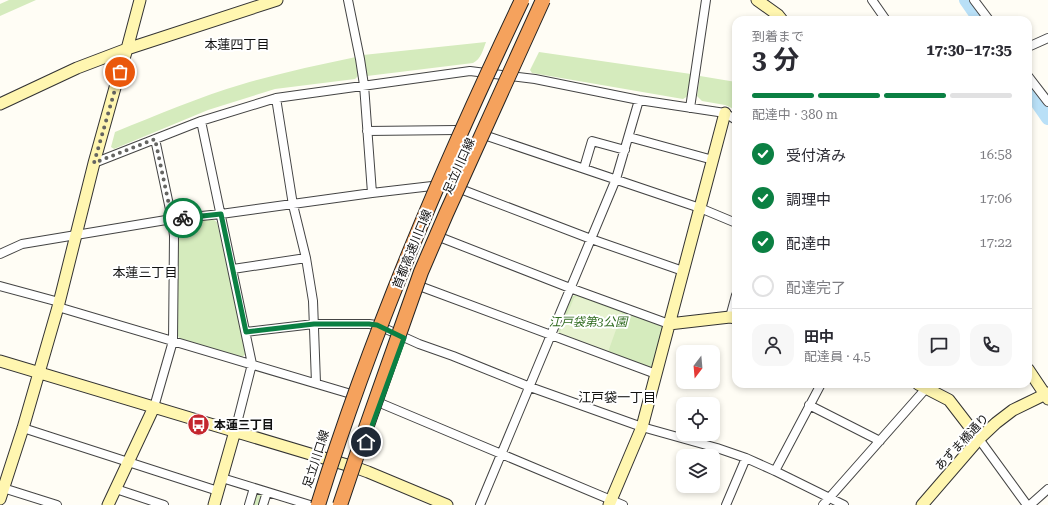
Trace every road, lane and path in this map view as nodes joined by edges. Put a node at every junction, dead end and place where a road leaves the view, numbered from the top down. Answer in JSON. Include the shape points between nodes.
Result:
{"nodes":[{"id":1,"x":140,"y":0,"type":"edge"},
{"id":2,"x":277,"y":0,"type":"edge"},
{"id":3,"x":348,"y":0,"type":"edge"},
{"id":4,"x":517,"y":0,"type":"edge"},
{"id":5,"x":522,"y":0,"type":"edge"},
{"id":6,"x":529,"y":0,"type":"edge"},
{"id":7,"x":543,"y":0,"type":"edge"},
{"id":8,"x":550,"y":0,"type":"edge"},
{"id":9,"x":706,"y":0,"type":"edge"},
{"id":10,"x":757,"y":0,"type":"edge"},
{"id":11,"x":872,"y":0,"type":"edge"},
{"id":12,"x":974,"y":0,"type":"edge"},
{"id":13,"x":779,"y":16,"type":"edge"},
{"id":14,"x":883,"y":16,"type":"edge"},
{"id":15,"x":986,"y":16,"type":"edge"},
{"id":16,"x":1048,"y":38,"type":"edge"},
{"id":17,"x":1032,"y":45,"type":"edge"},
{"id":18,"x":128,"y":49,"type":"junction"},
{"id":19,"x":483,"y":73,"type":"junction"},
{"id":20,"x":514,"y":77,"type":"junction"},
{"id":21,"x":1032,"y":81,"type":"edge"},
{"id":22,"x":364,"y":85,"type":"junction"},
{"id":23,"x":276,"y":98,"type":"junction"},
{"id":24,"x":639,"y":100,"type":"junction"},
{"id":25,"x":1048,"y":102,"type":"edge"},
{"id":26,"x":0,"y":104,"type":"edge"},
{"id":27,"x":690,"y":108,"type":"junction"},
{"id":28,"x":725,"y":113,"type":"junction"},
{"id":29,"x":732,"y":117,"type":"edge"},
{"id":30,"x":201,"y":121,"type":"junction"},
{"id":31,"x":457,"y":130,"type":"junction"},
{"id":32,"x":367,"y":131,"type":"junction"},
{"id":33,"x":487,"y":136,"type":"junction"},
{"id":34,"x":628,"y":137,"type":"junction"},
{"id":35,"x":155,"y":139,"type":"junction"},
{"id":36,"x":625,"y":150,"type":"junction"},
{"id":37,"x":713,"y":160,"type":"junction"},
{"id":38,"x":94,"y":163,"type":"junction"},
{"id":39,"x":584,"y":168,"type":"junction"},
{"id":40,"x":616,"y":179,"type":"junction"},
{"id":41,"x":432,"y":186,"type":"junction"},
{"id":42,"x":463,"y":190,"type":"junction"},
{"id":43,"x":372,"y":193,"type":"junction"},
{"id":44,"x":293,"y":205,"type":"junction"},
{"id":45,"x":700,"y":208,"type":"junction"},
{"id":46,"x":221,"y":214,"type":"junction"},
{"id":47,"x":172,"y":219,"type":"junction"},
{"id":48,"x":732,"y":221,"type":"edge"},
{"id":49,"x":76,"y":235,"type":"junction"},
{"id":50,"x":442,"y":238,"type":"junction"},
{"id":51,"x":591,"y":239,"type":"junction"},
{"id":52,"x":0,"y":254,"type":"edge"},
{"id":53,"x":306,"y":258,"type":"junction"},
{"id":54,"x":232,"y":269,"type":"junction"},
{"id":55,"x":683,"y":271,"type":"junction"},
{"id":56,"x":421,"y":272,"type":"junction"},
{"id":57,"x":0,"y":286,"type":"edge"},
{"id":58,"x":422,"y":287,"type":"junction"},
{"id":59,"x":570,"y":288,"type":"junction"},
{"id":60,"x":59,"y":304,"type":"junction"},
{"id":61,"x":732,"y":317,"type":"edge"},
{"id":62,"x":314,"y":324,"type":"junction"},
{"id":63,"x":669,"y":324,"type":"junction"},
{"id":64,"x":377,"y":325,"type":"junction"},
{"id":65,"x":246,"y":332,"type":"junction"},
{"id":66,"x":550,"y":335,"type":"junction"},
{"id":67,"x":404,"y":338,"type":"junction"},
{"id":68,"x":173,"y":341,"type":"junction"},
{"id":69,"x":0,"y":361,"type":"edge"},
{"id":70,"x":252,"y":364,"type":"junction"},
{"id":71,"x":39,"y":373,"type":"junction"},
{"id":72,"x":656,"y":374,"type":"junction"},
{"id":73,"x":1032,"y":374,"type":"edge"},
{"id":74,"x":316,"y":383,"type":"junction"},
{"id":75,"x":530,"y":386,"type":"junction"},
{"id":76,"x":818,"y":388,"type":"edge"},
{"id":77,"x":923,"y":388,"type":"edge"},
{"id":78,"x":930,"y":388,"type":"edge"},
{"id":79,"x":351,"y":394,"type":"junction"},
{"id":80,"x":1047,"y":395,"type":"edge"},
{"id":81,"x":380,"y":403,"type":"junction"},
{"id":82,"x":810,"y":405,"type":"junction"},
{"id":83,"x":154,"y":408,"type":"junction"},
{"id":84,"x":642,"y":427,"type":"junction"},
{"id":85,"x":23,"y":428,"type":"junction"},
{"id":86,"x":235,"y":431,"type":"junction"},
{"id":87,"x":979,"y":439,"type":"junction"},
{"id":88,"x":880,"y":442,"type":"junction"},
{"id":89,"x":501,"y":454,"type":"junction"},
{"id":90,"x":746,"y":458,"type":"junction"},
{"id":91,"x":329,"y":459,"type":"junction"},
{"id":92,"x":129,"y":463,"type":"junction"},
{"id":93,"x":357,"y":468,"type":"junction"},
{"id":94,"x":775,"y":471,"type":"junction"},
{"id":95,"x":222,"y":478,"type":"junction"},
{"id":96,"x":2,"y":487,"type":"edge"},
{"id":97,"x":254,"y":488,"type":"junction"},
{"id":98,"x":1048,"y":489,"type":"edge"},
{"id":99,"x":116,"y":490,"type":"junction"},
{"id":100,"x":218,"y":491,"type":"junction"},
{"id":101,"x":267,"y":492,"type":"junction"},
{"id":102,"x":830,"y":498,"type":"junction"},
{"id":103,"x":0,"y":499,"type":"edge"},
{"id":104,"x":36,"y":502,"type":"edge"},
{"id":105,"x":610,"y":502,"type":"edge"},
{"id":106,"x":57,"y":505,"type":"edge"},
{"id":107,"x":108,"y":505,"type":"edge"},
{"id":108,"x":164,"y":505,"type":"edge"},
{"id":109,"x":214,"y":505,"type":"edge"},
{"id":110,"x":249,"y":505,"type":"edge"},
{"id":111,"x":263,"y":505,"type":"edge"},
{"id":112,"x":310,"y":505,"type":"edge"},
{"id":113,"x":315,"y":505,"type":"edge"},
{"id":114,"x":318,"y":505,"type":"edge"},
{"id":115,"x":328,"y":505,"type":"edge"},
{"id":116,"x":334,"y":505,"type":"edge"},
{"id":117,"x":340,"y":505,"type":"edge"},
{"id":118,"x":345,"y":505,"type":"edge"},
{"id":119,"x":447,"y":505,"type":"edge"},
{"id":120,"x":480,"y":505,"type":"edge"},
{"id":121,"x":623,"y":505,"type":"edge"},
{"id":122,"x":726,"y":505,"type":"edge"},
{"id":123,"x":823,"y":505,"type":"edge"},
{"id":124,"x":844,"y":505,"type":"edge"},
{"id":125,"x":922,"y":505,"type":"edge"},
{"id":126,"x":1029,"y":505,"type":"edge"}],
"edges":[{"from":1,"to":18,"type":"street"},
{"from":2,"to":18,"type":"street"},
{"from":3,"to":22,"type":"street"},
{"from":4,"to":19,"type":"street","name":"足立川口線"},
{"from":5,"to":114,"type":"highway","name":"首都高速川口線","bridge":true,"via":[[404,266],[347,417]]},
{"from":6,"to":115,"type":"highway","via":[[434,212],[395,309]]},
{"from":7,"to":56,"type":"highway","name":"首都高速川口線","bridge":true},
{"from":8,"to":20,"type":"street","name":"足立川口線"},
{"from":9,"to":27,"type":"street"},
{"from":10,"to":13,"type":"street"},
{"from":11,"to":14,"type":"street"},
{"from":12,"to":15,"type":"street"},
{"from":16,"to":17,"type":"street"},
{"from":18,"to":26,"type":"street","via":[[77,68]]},
{"from":18,"to":38,"type":"street"},
{"from":19,"to":20,"type":"street"},
{"from":19,"to":22,"type":"street","via":[[470,71]]},
{"from":19,"to":31,"type":"street","name":"足立川口線"},
{"from":20,"to":24,"type":"street"},
{"from":20,"to":33,"type":"street","name":"足立川口線"},
{"from":21,"to":25,"type":"street"},
{"from":22,"to":23,"type":"street"},
{"from":22,"to":32,"type":"street"},
{"from":23,"to":30,"type":"street"},
{"from":23,"to":44,"type":"street"},
{"from":24,"to":27,"type":"street"},
{"from":24,"to":34,"type":"street"},
{"from":27,"to":28,"type":"street"},
{"from":28,"to":29,"type":"street"},
{"from":28,"to":37,"type":"street"},
{"from":30,"to":35,"type":"street"},
{"from":30,"to":46,"type":"street"},
{"from":31,"to":32,"type":"street"},
{"from":31,"to":41,"type":"street","name":"足立川口線"},
{"from":32,"to":43,"type":"street"},
{"from":33,"to":39,"type":"street"},
{"from":33,"to":42,"type":"street","name":"足立川口線"},
{"from":34,"to":36,"type":"street"},
{"from":34,"to":37,"type":"street"},
{"from":35,"to":38,"type":"street"},
{"from":35,"to":47,"type":"street"},
{"from":36,"to":39,"type":"street","via":[[592,141]]},
{"from":36,"to":40,"type":"street"},
{"from":37,"to":45,"type":"street"},
{"from":38,"to":49,"type":"street"},
{"from":39,"to":40,"type":"street"},
{"from":40,"to":45,"type":"street"},
{"from":40,"to":51,"type":"street"},
{"from":41,"to":43,"type":"street"},
{"from":41,"to":64,"type":"street","name":"足立川口線"},
{"from":42,"to":50,"type":"street","name":"足立川口線"},
{"from":42,"to":51,"type":"street"},
{"from":43,"to":44,"type":"street"},
{"from":44,"to":46,"type":"street"},
{"from":44,"to":53,"type":"street"},
{"from":45,"to":48,"type":"street"},
{"from":45,"to":55,"type":"street"},
{"from":46,"to":47,"type":"street"},
{"from":46,"to":54,"type":"street"},
{"from":47,"to":49,"type":"street"},
{"from":47,"to":68,"type":"street"},
{"from":49,"to":52,"type":"street","via":[[22,244]]},
{"from":49,"to":60,"type":"street"},
{"from":50,"to":58,"type":"street","name":"足立川口線"},
{"from":50,"to":59,"type":"street"},
{"from":51,"to":55,"type":"street"},
{"from":51,"to":59,"type":"street"},
{"from":53,"to":54,"type":"street"},
{"from":53,"to":62,"type":"street"},
{"from":54,"to":65,"type":"street"},
{"from":55,"to":63,"type":"street"},
{"from":56,"to":116,"type":"highway","bridge":true,"via":[[404,308],[379,374]]},
{"from":56,"to":117,"type":"highway","name":"首都高速川口線","bridge":true},
{"from":57,"to":60,"type":"street"},
{"from":58,"to":66,"type":"street"},
{"from":58,"to":67,"type":"street","name":"足立川口線"},
{"from":59,"to":63,"type":"street"},
{"from":59,"to":66,"type":"street"},
{"from":60,"to":68,"type":"street"},
{"from":60,"to":71,"type":"street"},
{"from":61,"to":63,"type":"street"},
{"from":62,"to":64,"type":"street"},
{"from":62,"to":65,"type":"street"},
{"from":62,"to":74,"type":"street"},
{"from":63,"to":72,"type":"street"},
{"from":64,"to":67,"type":"street"},
{"from":64,"to":79,"type":"street","name":"足立川口線"},
{"from":65,"to":70,"type":"street"},
{"from":66,"to":72,"type":"street"},
{"from":66,"to":75,"type":"street"},
{"from":67,"to":75,"type":"street"},
{"from":67,"to":81,"type":"street","name":"足立川口線"},
{"from":68,"to":70,"type":"street"},
{"from":68,"to":83,"type":"street"},
{"from":69,"to":71,"type":"street"},
{"from":70,"to":74,"type":"street"},
{"from":70,"to":86,"type":"street"},
{"from":71,"to":83,"type":"street"},
{"from":71,"to":85,"type":"street"},
{"from":72,"to":84,"type":"street"},
{"from":73,"to":80,"type":"street"},
{"from":74,"to":79,"type":"street"},
{"from":75,"to":84,"type":"street"},
{"from":75,"to":89,"type":"street"},
{"from":76,"to":82,"type":"street"},
{"from":77,"to":88,"type":"street"},
{"from":78,"to":87,"type":"street","via":[[949,400]]},
{"from":79,"to":91,"type":"street","name":"足立川口線"},
{"from":80,"to":87,"type":"street","name":"あずま橋通り","via":[[1014,410]]},
{"from":81,"to":89,"type":"street"},
{"from":81,"to":93,"type":"street","name":"足立川口線"},
{"from":82,"to":88,"type":"street"},
{"from":82,"to":94,"type":"street"},
{"from":83,"to":86,"type":"street"},
{"from":83,"to":92,"type":"street"},
{"from":84,"to":90,"type":"street"},
{"from":84,"to":105,"type":"street"},
{"from":85,"to":92,"type":"street"},
{"from":85,"to":96,"type":"street"},
{"from":86,"to":91,"type":"street"},
{"from":86,"to":95,"type":"street"},
{"from":87,"to":125,"type":"street","name":"あずま橋通り"},
{"from":87,"to":126,"type":"street"},
{"from":88,"to":102,"type":"street"},
{"from":89,"to":105,"type":"street"},
{"from":89,"to":120,"type":"street"},
{"from":90,"to":94,"type":"street"},
{"from":90,"to":122,"type":"street"},
{"from":91,"to":93,"type":"street"},
{"from":91,"to":113,"type":"street","name":"足立川口線"},
{"from":92,"to":99,"type":"street"},
{"from":92,"to":100,"type":"street"},
{"from":93,"to":118,"type":"street","name":"足立川口線"},
{"from":93,"to":119,"type":"street"},
{"from":94,"to":102,"type":"street"},
{"from":95,"to":97,"type":"street"},
{"from":95,"to":100,"type":"street"},
{"from":96,"to":103,"type":"street"},
{"from":96,"to":104,"type":"street"},
{"from":97,"to":101,"type":"street"},
{"from":97,"to":110,"type":"street"},
{"from":98,"to":126,"type":"street"},
{"from":99,"to":107,"type":"street"},
{"from":99,"to":108,"type":"street"},
{"from":100,"to":109,"type":"street"},
{"from":101,"to":111,"type":"street"},
{"from":101,"to":112,"type":"street"},
{"from":102,"to":123,"type":"street"},
{"from":102,"to":124,"type":"street"},
{"from":104,"to":106,"type":"street"},
{"from":105,"to":121,"type":"street"}]}
